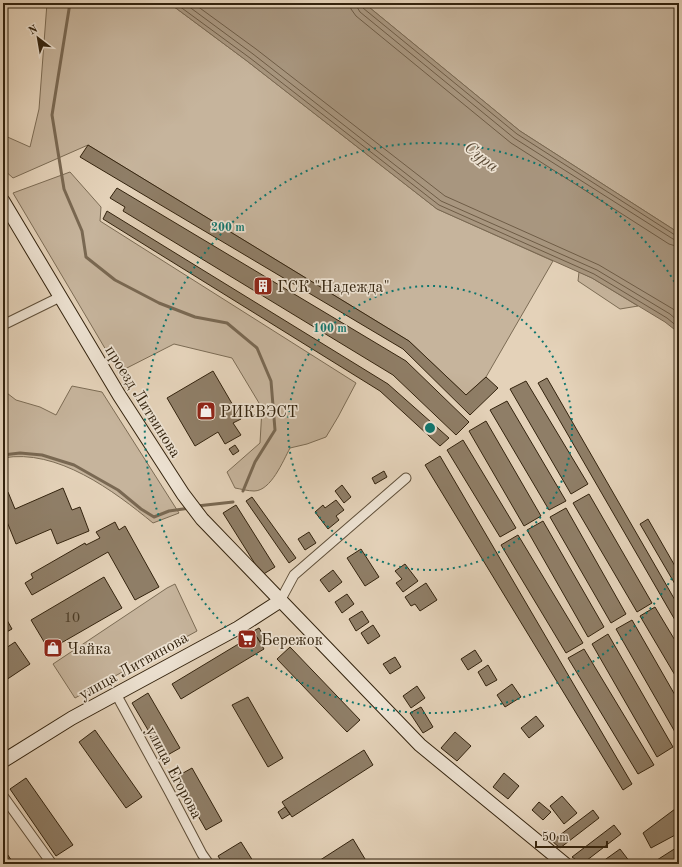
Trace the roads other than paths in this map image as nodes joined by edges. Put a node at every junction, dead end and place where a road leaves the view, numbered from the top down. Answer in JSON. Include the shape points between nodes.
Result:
{"nodes":[{"id":1,"x":3,"y":201,"type":"edge"},
{"id":2,"x":60,"y":297,"type":"junction"},
{"id":3,"x":3,"y":325,"type":"edge"},
{"id":4,"x":406,"y":478,"type":"dead end"},
{"id":5,"x":280,"y":601,"type":"junction"},
{"id":6,"x":116,"y":694,"type":"junction"},
{"id":7,"x":3,"y":761,"type":"edge"},
{"id":8,"x":3,"y":796,"type":"edge"},
{"id":9,"x":52,"y":864,"type":"edge"},
{"id":10,"x":209,"y":864,"type":"edge"},
{"id":11,"x":565,"y":864,"type":"edge"}],
"edges":[{"from":1,"to":2,"type":"main road","name":"проезд Литвинова"},
{"from":2,"to":3,"type":"street"},
{"from":2,"to":5,"type":"main road","name":"проезд Литвинова","via":[[183,494],[202,519]]},
{"from":4,"to":5,"type":"street","via":[[294,575]]},
{"from":5,"to":6,"type":"main road","name":"улица Литвинова","via":[[238,628]]},
{"from":5,"to":11,"type":"main road","name":"проезд Литвинова","via":[[420,745]]},
{"from":6,"to":7,"type":"main road","name":"улица Литвинова"},
{"from":6,"to":10,"type":"street","name":"улица Егорова"},
{"from":8,"to":9,"type":"street"}]}
